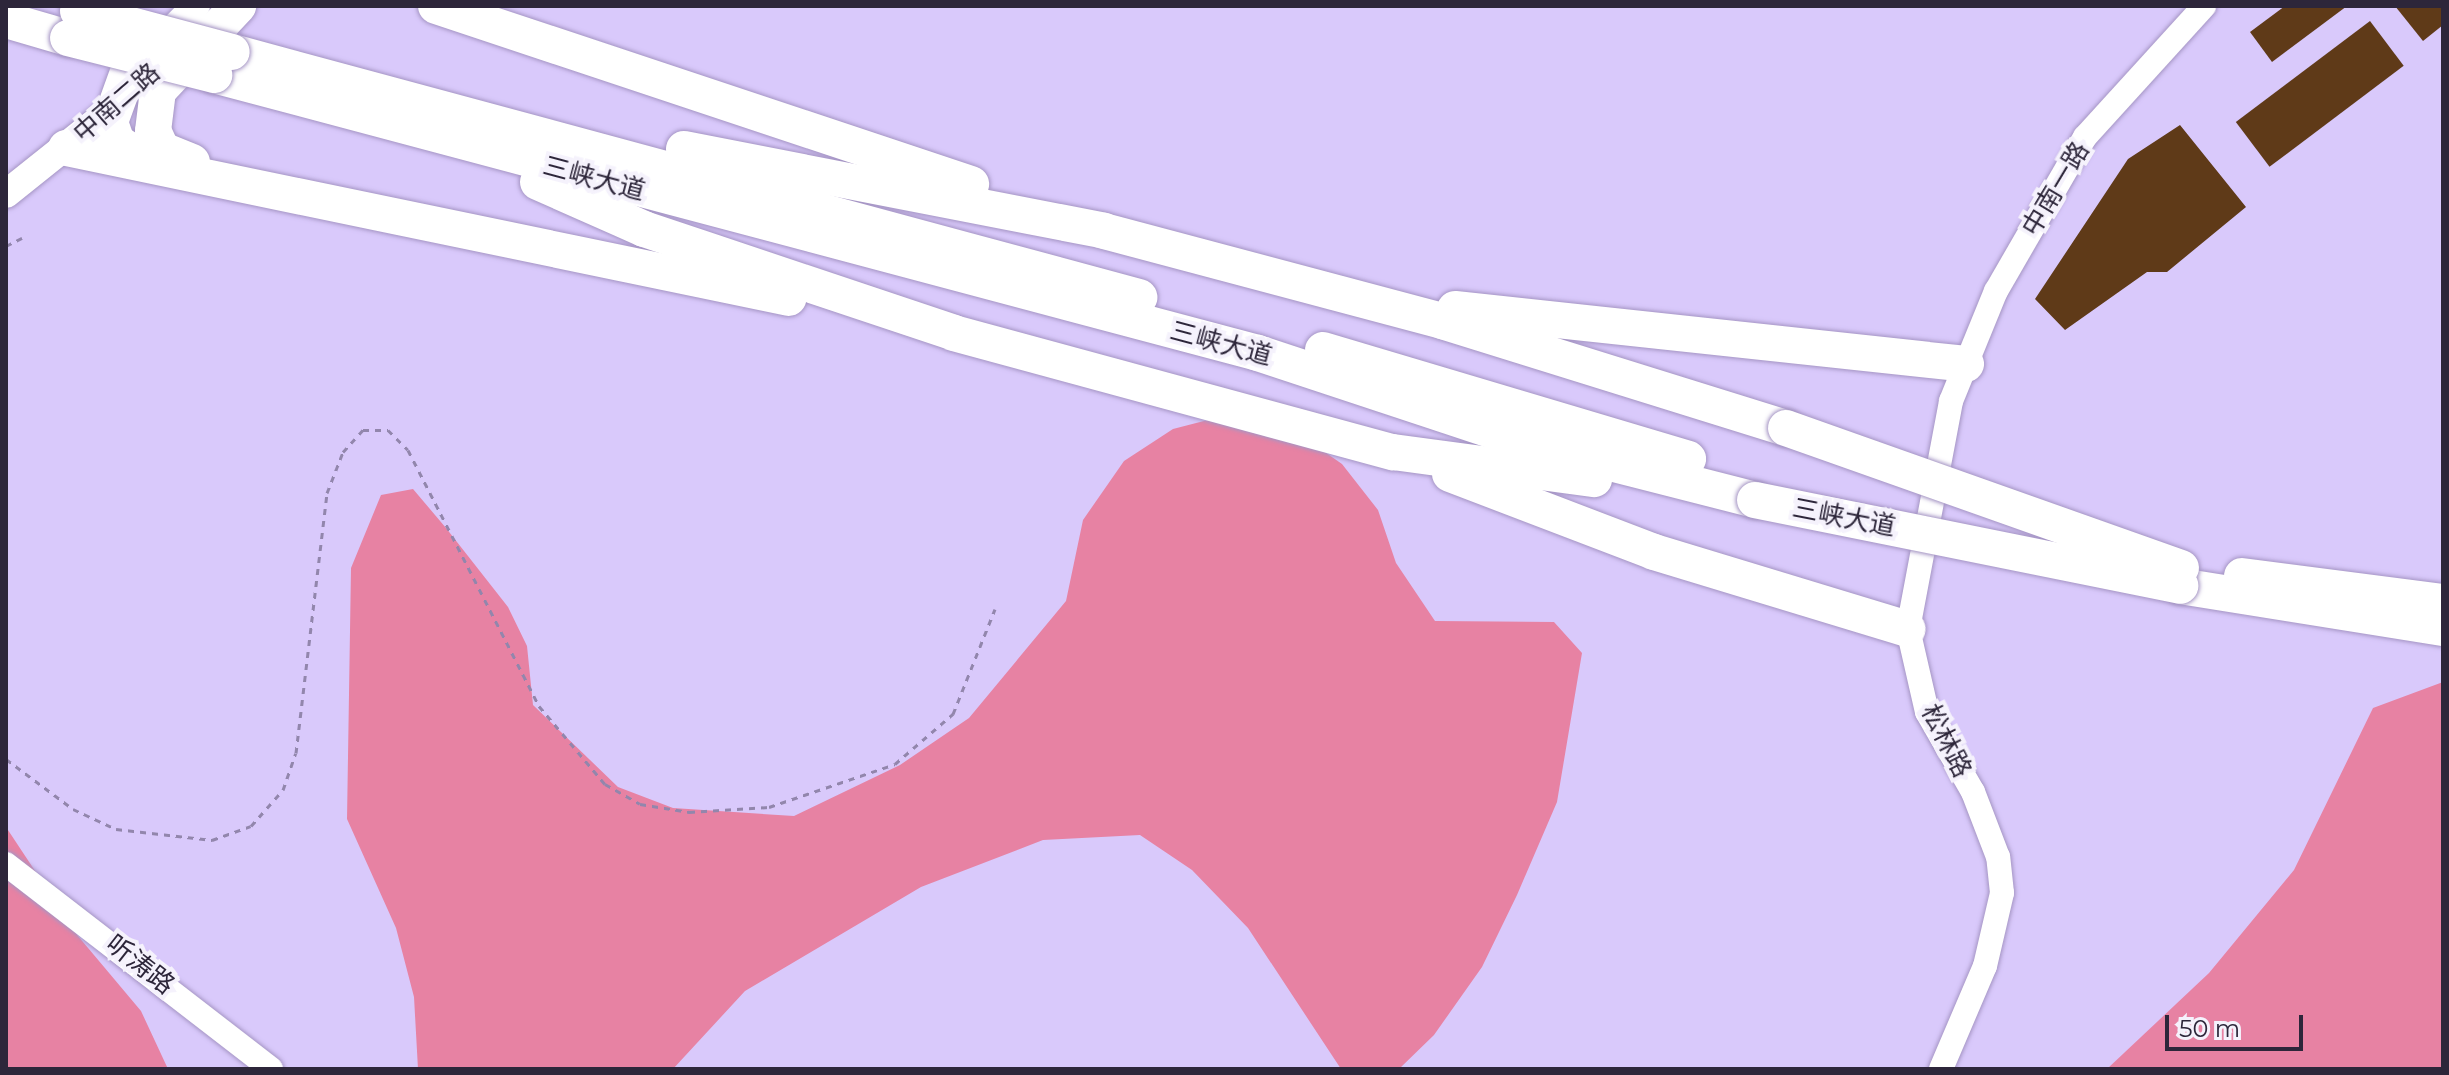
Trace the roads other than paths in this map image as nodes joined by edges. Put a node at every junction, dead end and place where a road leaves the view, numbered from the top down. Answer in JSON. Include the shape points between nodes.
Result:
{"nodes":[{"id":1,"x":196,"y":6,"type":"edge"},
{"id":2,"x":223,"y":6,"type":"edge"},
{"id":3,"x":238,"y":6,"type":"edge"},
{"id":4,"x":418,"y":6,"type":"edge"},
{"id":5,"x":436,"y":6,"type":"edge"},
{"id":6,"x":2204,"y":6,"type":"edge"},
{"id":7,"x":69,"y":18,"type":"edge"},
{"id":8,"x":6,"y":20,"type":"edge"},
{"id":9,"x":494,"y":24,"type":"junction"},
{"id":10,"x":223,"y":64,"type":"junction"},
{"id":11,"x":127,"y":75,"type":"junction"},
{"id":12,"x":112,"y":111,"type":"junction"},
{"id":13,"x":472,"y":114,"type":"junction"},
{"id":14,"x":442,"y":139,"type":"junction"},
{"id":15,"x":66,"y":148,"type":"junction"},
{"id":16,"x":146,"y":161,"type":"junction"},
{"id":17,"x":6,"y":172,"type":"edge"},
{"id":18,"x":235,"y":178,"type":"junction"},
{"id":19,"x":6,"y":194,"type":"edge"},
{"id":20,"x":1104,"y":231,"type":"junction"},
{"id":21,"x":1339,"y":294,"type":"junction"},
{"id":22,"x":954,"y":333,"type":"junction"},
{"id":23,"x":1966,"y":364,"type":"junction"},
{"id":24,"x":1951,"y":401,"type":"joint"},
{"id":25,"x":1393,"y":452,"type":"junction"},
{"id":26,"x":1758,"y":491,"type":"junction"},
{"id":27,"x":2180,"y":577,"type":"junction"},
{"id":28,"x":2443,"y":602,"type":"edge"},
{"id":29,"x":2443,"y":628,"type":"edge"},
{"id":30,"x":1908,"y":629,"type":"junction"},
{"id":31,"x":6,"y":864,"type":"edge"},
{"id":32,"x":271,"y":1069,"type":"edge"},
{"id":33,"x":1941,"y":1069,"type":"edge"}],
"edges":[{"from":1,"to":11,"type":"main road","name":"中南二路"},
{"from":2,"to":12,"type":"main road","name":"中南二路"},
{"from":3,"to":18,"type":"highway","via":[[158,91],[153,131],[162,150]]},
{"from":4,"to":9,"type":"highway"},
{"from":5,"to":9,"type":"highway"},
{"from":6,"to":23,"type":"street","name":"中南一路","via":[[2085,137],[1996,291]]},
{"from":7,"to":8,"type":"highway","name":"三峡大道"},
{"from":7,"to":10,"type":"highway","name":"三峡大道","bridge":true},
{"from":9,"to":20,"type":"highway"},
{"from":10,"to":13,"type":"highway","name":"三峡大道"},
{"from":10,"to":14,"type":"highway","name":"三峡大道"},
{"from":11,"to":12,"type":"highway"},
{"from":11,"to":17,"type":"main road","name":"中南二路"},
{"from":12,"to":15,"type":"main road","name":"中南二路"},
{"from":12,"to":16,"type":"highway","via":[[117,142]]},
{"from":13,"to":20,"type":"highway","via":[[798,167]]},
{"from":13,"to":26,"type":"highway","name":"三峡大道","via":[[997,256]]},
{"from":14,"to":22,"type":"highway","via":[[644,229]]},
{"from":14,"to":26,"type":"highway","name":"三峡大道","via":[[1258,353],[1524,441]]},
{"from":15,"to":16,"type":"highway"},
{"from":15,"to":19,"type":"main road","name":"中南二路"},
{"from":16,"to":18,"type":"highway"},
{"from":18,"to":22,"type":"highway"},
{"from":20,"to":21,"type":"highway"},
{"from":21,"to":23,"type":"highway"},
{"from":21,"to":27,"type":"highway","bridge":true,"via":[[1786,428]]},
{"from":22,"to":25,"type":"highway"},
{"from":23,"to":24,"type":"street","name":"中南一路"},
{"from":24,"to":30,"type":"street","name":"松林路"},
{"from":25,"to":26,"type":"highway"},
{"from":25,"to":30,"type":"highway","via":[[1654,552]]},
{"from":26,"to":27,"type":"highway","name":"三峡大道","bridge":true},
{"from":27,"to":28,"type":"highway","name":"三峡大道"},
{"from":27,"to":29,"type":"highway","name":"三峡大道"},
{"from":30,"to":33,"type":"street","name":"松林路","via":[[1927,712],[1973,792],[1998,857],[2002,893],[1985,966]]},
{"from":31,"to":32,"type":"street","name":"听涛路"}]}
